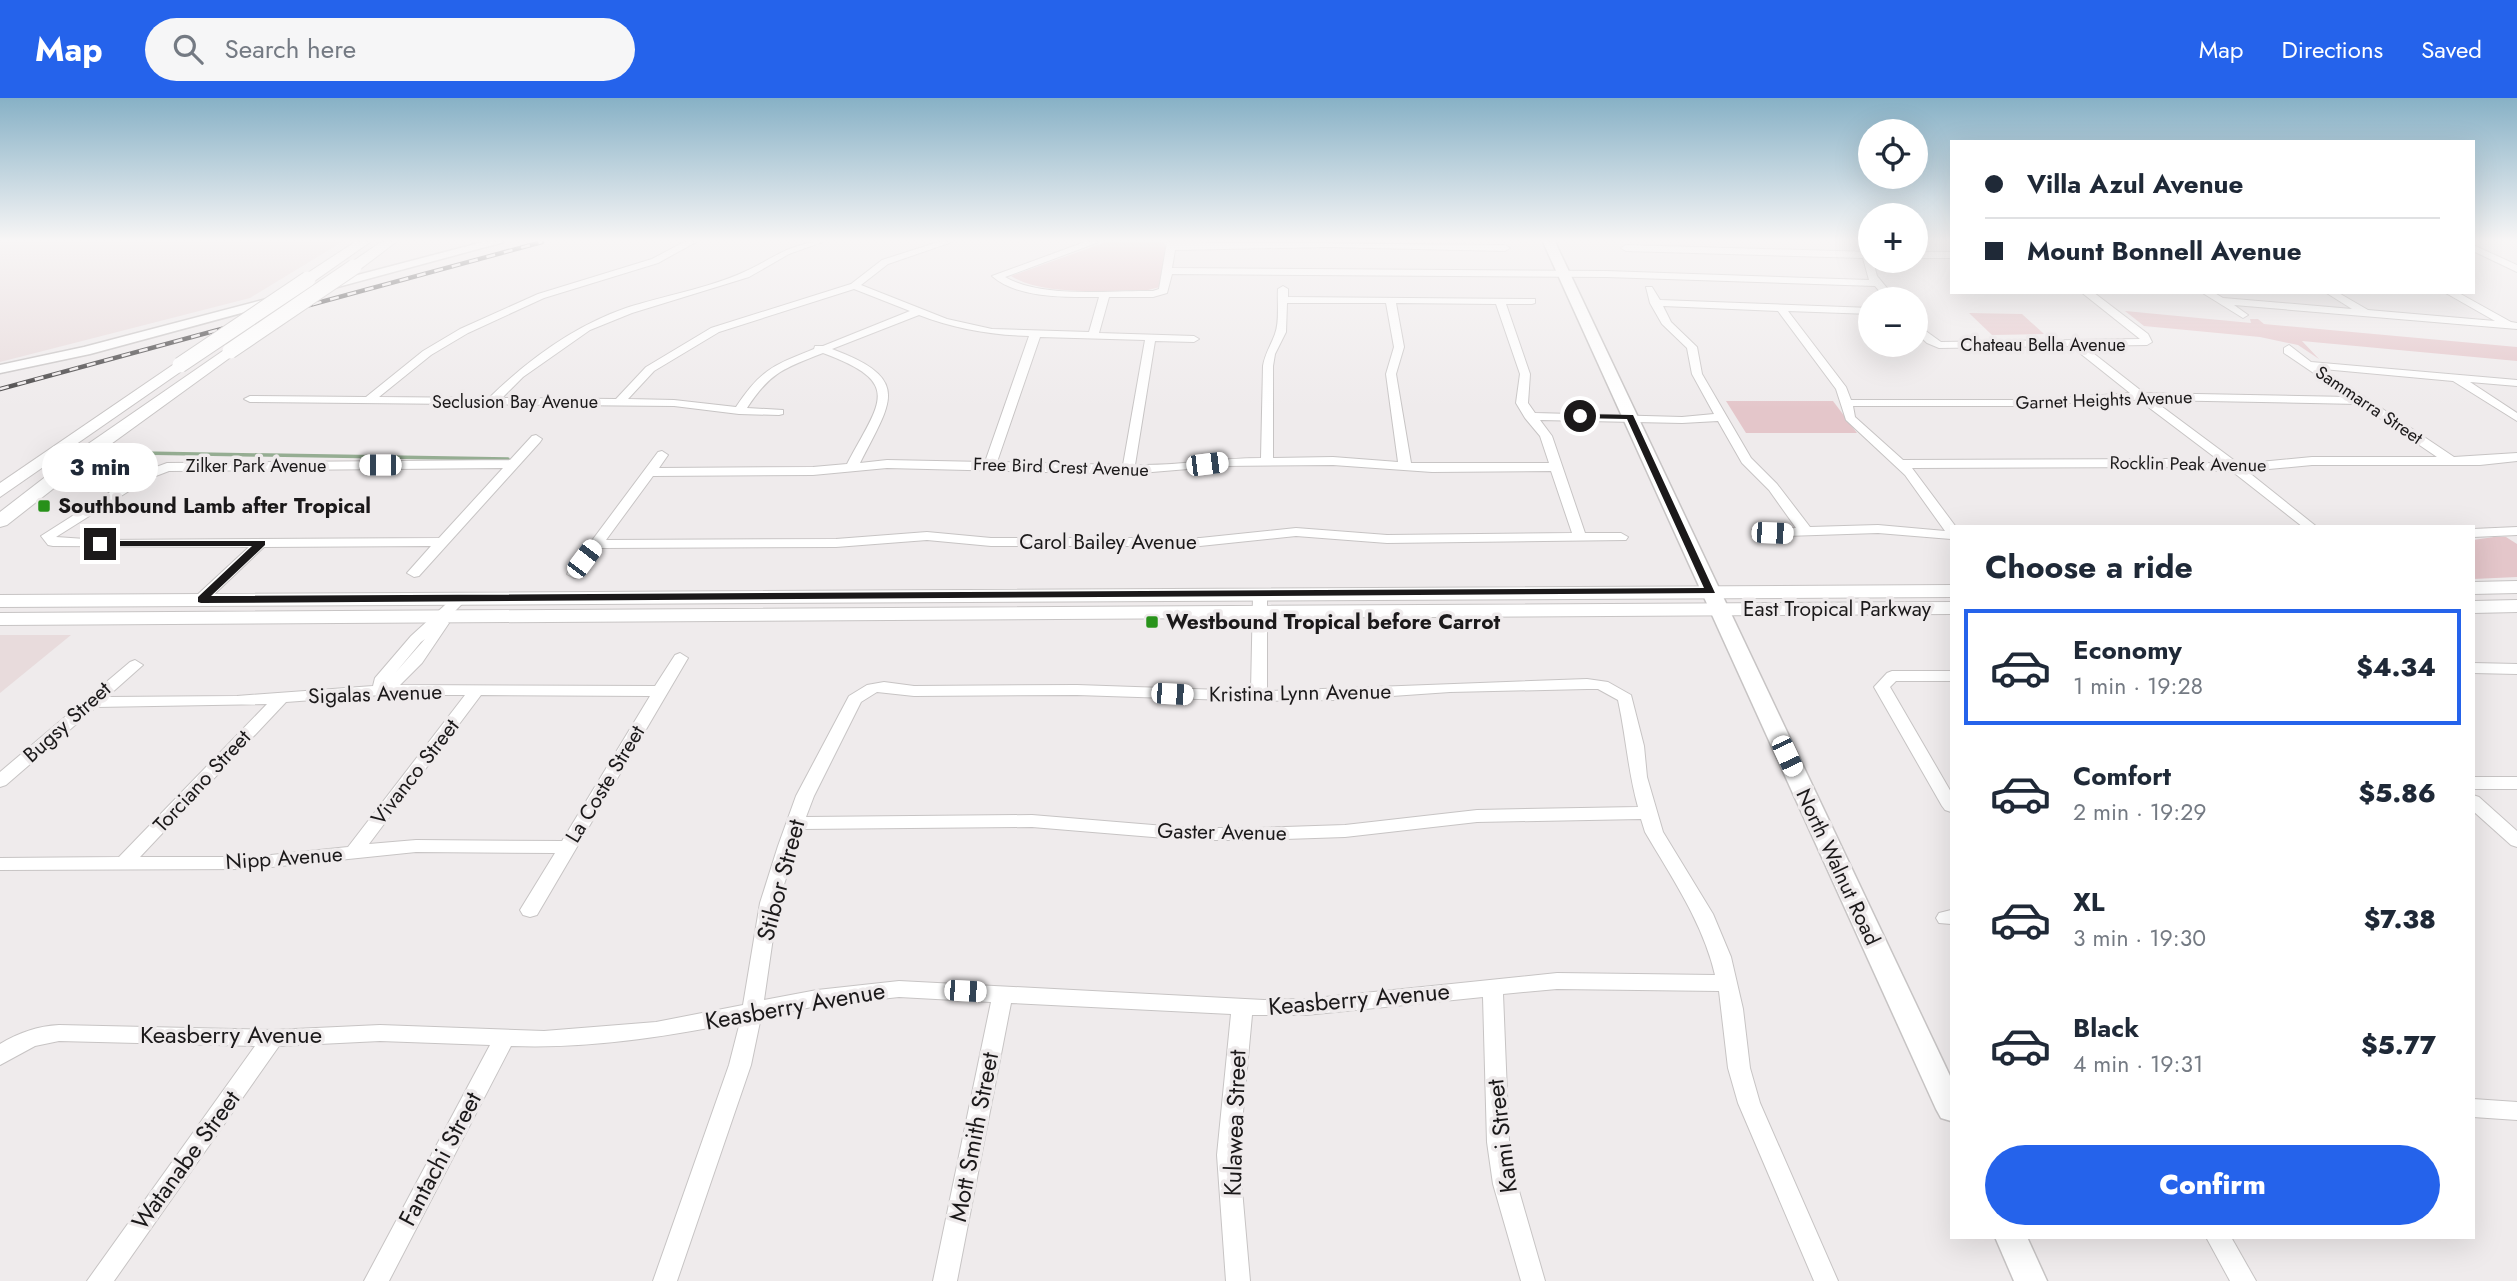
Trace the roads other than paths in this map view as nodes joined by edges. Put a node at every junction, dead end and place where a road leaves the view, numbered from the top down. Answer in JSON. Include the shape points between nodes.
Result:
{"nodes":[{"id":1,"x":282,"y":297,"type":"edge"},
{"id":2,"x":288,"y":297,"type":"edge"},
{"id":3,"x":309,"y":297,"type":"edge"},
{"id":4,"x":538,"y":297,"type":"edge"},
{"id":5,"x":673,"y":297,"type":"edge"},
{"id":6,"x":819,"y":297,"type":"edge"},
{"id":7,"x":881,"y":297,"type":"edge"},
{"id":8,"x":1104,"y":297,"type":"edge"},
{"id":9,"x":1282,"y":297,"type":"edge"},
{"id":10,"x":1322,"y":297,"type":"edge"},
{"id":11,"x":1575,"y":297,"type":"edge"},
{"id":12,"x":1652,"y":297,"type":"edge"},
{"id":13,"x":2093,"y":297,"type":"edge"},
{"id":14,"x":2214,"y":297,"type":"edge"},
{"id":15,"x":2339,"y":297,"type":"edge"},
{"id":16,"x":2459,"y":297,"type":"edge"},
{"id":17,"x":1391,"y":301,"type":"junction"},
{"id":18,"x":1500,"y":301,"type":"junction"},
{"id":19,"x":1532,"y":301,"type":"dead end"},
{"id":20,"x":2220,"y":301,"type":"junction"},
{"id":21,"x":1655,"y":303,"type":"junction"},
{"id":22,"x":1781,"y":308,"type":"junction"},
{"id":23,"x":1858,"y":311,"type":"edge"},
{"id":24,"x":917,"y":312,"type":"junction"},
{"id":25,"x":2367,"y":313,"type":"junction"},
{"id":26,"x":2243,"y":315,"type":"dead end"},
{"id":27,"x":2514,"y":326,"type":"edge"},
{"id":28,"x":1035,"y":335,"type":"junction"},
{"id":29,"x":1093,"y":337,"type":"junction"},
{"id":30,"x":1928,"y":338,"type":"edge"},
{"id":31,"x":1150,"y":339,"type":"junction"},
{"id":32,"x":1194,"y":339,"type":"dead end"},
{"id":33,"x":2075,"y":344,"type":"junction"},
{"id":34,"x":819,"y":348,"type":"junction"},
{"id":35,"x":2289,"y":348,"type":"dead end"},
{"id":36,"x":230,"y":351,"type":"joint"},
{"id":37,"x":2309,"y":365,"type":"junction"},
{"id":38,"x":0,"y":369,"type":"edge"},
{"id":39,"x":2456,"y":377,"type":"junction"},
{"id":40,"x":2517,"y":383,"type":"edge"},
{"id":41,"x":2138,"y":396,"type":"junction"},
{"id":42,"x":371,"y":398,"type":"junction"},
{"id":43,"x":250,"y":399,"type":"dead end"},
{"id":44,"x":492,"y":401,"type":"junction"},
{"id":45,"x":2363,"y":401,"type":"junction"},
{"id":46,"x":619,"y":402,"type":"junction"},
{"id":47,"x":1845,"y":403,"type":"junction"},
{"id":48,"x":738,"y":411,"type":"junction"},
{"id":49,"x":779,"y":412,"type":"dead end"},
{"id":50,"x":1529,"y":416,"type":"junction"},
{"id":51,"x":1630,"y":416,"type":"junction"},
{"id":52,"x":1721,"y":417,"type":"junction"},
{"id":53,"x":2517,"y":418,"type":"edge"},
{"id":54,"x":536,"y":439,"type":"dead end"},
{"id":55,"x":662,"y":454,"type":"dead end"},
{"id":56,"x":2517,"y":457,"type":"edge"},
{"id":57,"x":1267,"y":461,"type":"junction"},
{"id":58,"x":2451,"y":461,"type":"junction"},
{"id":59,"x":513,"y":464,"type":"junction"},
{"id":60,"x":990,"y":464,"type":"junction"},
{"id":61,"x":1901,"y":464,"type":"junction"},
{"id":62,"x":1405,"y":466,"type":"junction"},
{"id":63,"x":852,"y":467,"type":"junction"},
{"id":64,"x":1557,"y":467,"type":"junction"},
{"id":65,"x":2239,"y":468,"type":"junction"},
{"id":66,"x":1128,"y":470,"type":"junction"},
{"id":67,"x":649,"y":472,"type":"junction"},
{"id":68,"x":0,"y":491,"type":"edge"},
{"id":69,"x":0,"y":522,"type":"edge"},
{"id":70,"x":2309,"y":525,"type":"edge"},
{"id":71,"x":1950,"y":528,"type":"edge"},
{"id":72,"x":2517,"y":531,"type":"edge"},
{"id":73,"x":1757,"y":533,"type":"dead end"},
{"id":74,"x":1807,"y":533,"type":"junction"},
{"id":75,"x":2475,"y":533,"type":"edge"},
{"id":76,"x":1950,"y":535,"type":"edge"},
{"id":77,"x":1621,"y":537,"type":"dead end"},
{"id":78,"x":1580,"y":538,"type":"junction"},
{"id":79,"x":444,"y":542,"type":"junction"},
{"id":80,"x":261,"y":543,"type":"junction"},
{"id":81,"x":596,"y":544,"type":"junction"},
{"id":82,"x":414,"y":573,"type":"dead end"},
{"id":83,"x":573,"y":574,"type":"dead end"},
{"id":84,"x":2517,"y":587,"type":"edge"},
{"id":85,"x":2475,"y":588,"type":"edge"},
{"id":86,"x":1950,"y":591,"type":"edge"},
{"id":87,"x":461,"y":597,"type":"junction"},
{"id":88,"x":201,"y":600,"type":"junction"},
{"id":89,"x":1715,"y":600,"type":"junction"},
{"id":90,"x":0,"y":601,"type":"edge"},
{"id":91,"x":1260,"y":605,"type":"junction"},
{"id":92,"x":2517,"y":606,"type":"edge"},
{"id":93,"x":2475,"y":607,"type":"edge"},
{"id":94,"x":1950,"y":608,"type":"edge"},
{"id":95,"x":446,"y":614,"type":"junction"},
{"id":96,"x":0,"y":619,"type":"edge"},
{"id":97,"x":680,"y":658,"type":"dead end"},
{"id":98,"x":135,"y":665,"type":"dead end"},
{"id":99,"x":2480,"y":668,"type":"edge"},
{"id":100,"x":2517,"y":668,"type":"edge"},
{"id":101,"x":1950,"y":676,"type":"edge"},
{"id":102,"x":381,"y":690,"type":"junction"},
{"id":103,"x":477,"y":691,"type":"junction"},
{"id":104,"x":661,"y":691,"type":"junction"},
{"id":105,"x":865,"y":693,"type":"joint"},
{"id":106,"x":1259,"y":696,"type":"junction"},
{"id":107,"x":280,"y":699,"type":"junction"},
{"id":108,"x":90,"y":702,"type":"junction"},
{"id":109,"x":0,"y":781,"type":"edge"},
{"id":110,"x":2475,"y":783,"type":"edge"},
{"id":111,"x":2517,"y":783,"type":"edge"},
{"id":112,"x":1945,"y":785,"type":"edge"},
{"id":113,"x":1950,"y":802,"type":"edge"},
{"id":114,"x":2475,"y":803,"type":"edge"},
{"id":115,"x":1648,"y":813,"type":"junction"},
{"id":116,"x":795,"y":823,"type":"junction"},
{"id":117,"x":2517,"y":841,"type":"edge"},
{"id":118,"x":568,"y":846,"type":"junction"},
{"id":119,"x":353,"y":853,"type":"junction"},
{"id":120,"x":124,"y":863,"type":"junction"},
{"id":121,"x":0,"y":864,"type":"edge"},
{"id":122,"x":530,"y":910,"type":"dead end"},
{"id":123,"x":1727,"y":983,"type":"junction"},
{"id":124,"x":1493,"y":987,"type":"junction"},
{"id":125,"x":1003,"y":994,"type":"junction"},
{"id":126,"x":1242,"y":1007,"type":"junction"},
{"id":127,"x":752,"y":1011,"type":"junction"},
{"id":128,"x":272,"y":1038,"type":"junction"},
{"id":129,"x":505,"y":1038,"type":"junction"},
{"id":130,"x":0,"y":1056,"type":"edge"},
{"id":131,"x":1950,"y":1108,"type":"edge"},
{"id":132,"x":2475,"y":1108,"type":"edge"},
{"id":133,"x":2517,"y":1111,"type":"edge"},
{"id":134,"x":2012,"y":1239,"type":"edge"},
{"id":135,"x":2219,"y":1239,"type":"edge"},
{"id":136,"x":99,"y":1281,"type":"edge"},
{"id":137,"x":376,"y":1281,"type":"edge"},
{"id":138,"x":665,"y":1281,"type":"edge"},
{"id":139,"x":945,"y":1281,"type":"edge"},
{"id":140,"x":1238,"y":1281,"type":"edge"},
{"id":141,"x":1533,"y":1281,"type":"edge"},
{"id":142,"x":1826,"y":1281,"type":"edge"},
{"id":143,"x":2031,"y":1281,"type":"edge"},
{"id":144,"x":2245,"y":1281,"type":"edge"}],
"edges":[{"from":1,"to":68,"type":"main road","bridge":true},
{"from":2,"to":38,"type":"street"},
{"from":3,"to":36,"type":"main road","bridge":true},
{"from":4,"to":42,"type":"street","via":[[427,353]]},
{"from":5,"to":44,"type":"street","via":[[586,328],[519,375]]},
{"from":6,"to":46,"type":"street","via":[[715,330],[650,369]]},
{"from":7,"to":24,"type":"street"},
{"from":8,"to":29,"type":"street"},
{"from":9,"to":57,"type":"street","via":[[1281,332],[1268,366]]},
{"from":10,"to":17,"type":"street"},
{"from":11,"to":51,"type":"street","name":"North Walnut Road"},
{"from":12,"to":21,"type":"street"},
{"from":13,"to":33,"type":"street","name":"Chateau Bella Avenue","via":[[2147,342]]},
{"from":14,"to":20,"type":"street"},
{"from":15,"to":25,"type":"street"},
{"from":16,"to":27,"type":"street"},
{"from":17,"to":18,"type":"street"},
{"from":17,"to":62,"type":"street","via":[[1399,347],[1391,374]]},
{"from":18,"to":19,"type":"street"},
{"from":18,"to":50,"type":"street","via":[[1525,374],[1522,403]]},
{"from":20,"to":25,"type":"street"},
{"from":20,"to":26,"type":"street"},
{"from":21,"to":22,"type":"street"},
{"from":21,"to":52,"type":"street","via":[[1667,324],[1692,347],[1697,374]]},
{"from":22,"to":23,"type":"street"},
{"from":22,"to":47,"type":"street","via":[[1842,389]]},
{"from":24,"to":28,"type":"street","via":[[965,327]]},
{"from":24,"to":34,"type":"street"},
{"from":25,"to":27,"type":"street"},
{"from":28,"to":29,"type":"street"},
{"from":28,"to":60,"type":"street"},
{"from":29,"to":31,"type":"street"},
{"from":30,"to":33,"type":"street","name":"Chateau Bella Avenue","via":[[1939,345]]},
{"from":31,"to":32,"type":"street"},
{"from":31,"to":66,"type":"street"},
{"from":33,"to":41,"type":"street"},
{"from":34,"to":48,"type":"street","via":[[776,368],[756,385]]},
{"from":34,"to":63,"type":"street","via":[[870,369],[886,390]]},
{"from":35,"to":37,"type":"street","name":"Sammarra Street"},
{"from":36,"to":69,"type":"main road"},
{"from":37,"to":39,"type":"street"},
{"from":37,"to":45,"type":"street","name":"Sammarra Street"},
{"from":39,"to":40,"type":"street"},
{"from":39,"to":53,"type":"street"},
{"from":41,"to":45,"type":"street","name":"Garnet Heights Avenue"},
{"from":41,"to":47,"type":"street","name":"Garnet Heights Avenue","via":[[2035,403]]},
{"from":41,"to":65,"type":"street"},
{"from":42,"to":43,"type":"street","name":"Seclusion Bay Avenue"},
{"from":42,"to":44,"type":"street","name":"Seclusion Bay Avenue"},
{"from":44,"to":46,"type":"street","name":"Seclusion Bay Avenue"},
{"from":45,"to":58,"type":"street","name":"Sammarra Street"},
{"from":46,"to":48,"type":"street","name":"Seclusion Bay Avenue"},
{"from":47,"to":61,"type":"street","via":[[1860,430]]},
{"from":48,"to":49,"type":"street","name":"Seclusion Bay Avenue"},
{"from":50,"to":51,"type":"street"},
{"from":50,"to":64,"type":"street","via":[[1546,436]]},
{"from":51,"to":52,"type":"street"},
{"from":51,"to":89,"type":"street","name":"North Walnut Road"},
{"from":52,"to":74,"type":"street","via":[[1752,468],[1773,487]]},
{"from":54,"to":59,"type":"street"},
{"from":55,"to":67,"type":"street"},
{"from":56,"to":58,"type":"street","name":"Rocklin Peak Avenue"},
{"from":57,"to":62,"type":"street","name":"Free Bird Crest Avenue"},
{"from":57,"to":66,"type":"street","name":"Free Bird Crest Avenue"},
{"from":58,"to":65,"type":"street","name":"Rocklin Peak Avenue","via":[[2312,461]]},
{"from":59,"to":79,"type":"street"},
{"from":59,"to":80,"type":"street","name":"Zilker Park Avenue","via":[[167,467],[144,476],[48,536],[53,542],[79,543]]},
{"from":60,"to":63,"type":"street","name":"Free Bird Crest Avenue"},
{"from":60,"to":66,"type":"street","name":"Free Bird Crest Avenue"},
{"from":61,"to":65,"type":"street","name":"Rocklin Peak Avenue","via":[[2172,463]]},
{"from":61,"to":71,"type":"street"},
{"from":62,"to":64,"type":"street","name":"Free Bird Crest Avenue"},
{"from":63,"to":67,"type":"street","name":"Free Bird Crest Avenue"},
{"from":64,"to":78,"type":"street"},
{"from":65,"to":70,"type":"street"},
{"from":67,"to":81,"type":"street"},
{"from":72,"to":75,"type":"street"},
{"from":73,"to":74,"type":"street"},
{"from":74,"to":76,"type":"street","via":[[1878,529]]},
{"from":77,"to":78,"type":"street","name":"Carol Bailey Avenue"},
{"from":78,"to":81,"type":"street","name":"Carol Bailey Avenue","via":[[1387,539],[1296,532],[1200,542],[991,542],[927,536],[835,543]]},
{"from":79,"to":80,"type":"street"},
{"from":79,"to":82,"type":"street"},
{"from":80,"to":88,"type":"street"},
{"from":81,"to":83,"type":"street"},
{"from":84,"to":85,"type":"main road"},
{"from":86,"to":89,"type":"main road","name":"East Tropical Parkway"},
{"from":87,"to":88,"type":"main road","name":"East Tropical Parkway"},
{"from":87,"to":91,"type":"main road","name":"East Tropical Parkway"},
{"from":87,"to":95,"type":"street"},
{"from":88,"to":90,"type":"main road","name":"East Tropical Parkway"},
{"from":89,"to":91,"type":"main road","name":"East Tropical Parkway"},
{"from":89,"to":94,"type":"main road","name":"East Tropical Parkway"},
{"from":89,"to":131,"type":"street","name":"North Walnut Road"},
{"from":91,"to":95,"type":"main road","name":"East Tropical Parkway"},
{"from":91,"to":106,"type":"street"},
{"from":92,"to":93,"type":"main road"},
{"from":95,"to":96,"type":"main road","name":"East Tropical Parkway"},
{"from":95,"to":102,"type":"street","via":[[433,639],[398,681]]},
{"from":97,"to":104,"type":"street","name":"La Coste Street"},
{"from":98,"to":108,"type":"street","name":"Bugsy Street"},
{"from":99,"to":100,"type":"street"},
{"from":101,"to":112,"type":"street","via":[[1892,676],[1882,687]]},
{"from":102,"to":103,"type":"street","name":"Sigalas Avenue"},
{"from":102,"to":107,"type":"street","name":"Sigalas Avenue"},
{"from":103,"to":104,"type":"street","name":"Sigalas Avenue"},
{"from":103,"to":119,"type":"street","name":"Vivanco Street"},
{"from":104,"to":118,"type":"street","name":"La Coste Street"},
{"from":105,"to":106,"type":"street","name":"Kristina Lynn Avenue","via":[[884,687]]},
{"from":105,"to":116,"type":"street","name":"Stibor Street","via":[[851,704]]},
{"from":106,"to":115,"type":"street","name":"Kristina Lynn Avenue","via":[[1491,685],[1611,688],[1625,698]]},
{"from":107,"to":108,"type":"street","name":"Sigalas Avenue"},
{"from":107,"to":120,"type":"street","name":"Torciano Street"},
{"from":108,"to":109,"type":"street","name":"Bugsy Street"},
{"from":110,"to":111,"type":"street"},
{"from":112,"to":113,"type":"street"},
{"from":114,"to":117,"type":"street"},
{"from":115,"to":116,"type":"street","name":"Gaster Avenue","via":[[1477,816],[1346,831],[1258,834],[1189,834],[1032,821]]},
{"from":115,"to":123,"type":"street","via":[[1663,849],[1703,914]]},
{"from":116,"to":127,"type":"street","name":"Stibor Street","via":[[769,903]]},
{"from":118,"to":119,"type":"street","name":"Nipp Avenue","via":[[416,846]]},
{"from":118,"to":122,"type":"street","name":"La Coste Street"},
{"from":119,"to":120,"type":"street","name":"Nipp Avenue","via":[[280,861]]},
{"from":120,"to":121,"type":"street","name":"Nipp Avenue"},
{"from":123,"to":124,"type":"street","name":"Keasberry Avenue","via":[[1557,981]]},
{"from":123,"to":142,"type":"street","via":[[1739,1068],[1749,1103]]},
{"from":124,"to":126,"type":"street","name":"Keasberry Avenue","via":[[1306,1007]]},
{"from":124,"to":141,"type":"street","name":"Kami Street","via":[[1498,1142]]},
{"from":125,"to":126,"type":"street","name":"Keasberry Avenue"},
{"from":125,"to":127,"type":"street","name":"Keasberry Avenue","via":[[899,989]]},
{"from":125,"to":139,"type":"street","name":"Mott Smith Street"},
{"from":126,"to":140,"type":"street","name":"Kulawea Street","via":[[1228,1156]]},
{"from":127,"to":129,"type":"street","name":"Keasberry Avenue","via":[[656,1030]]},
{"from":127,"to":138,"type":"street","name":"Stibor Street","via":[[726,1109]]},
{"from":128,"to":129,"type":"street","name":"Keasberry Avenue","via":[[380,1033]]},
{"from":128,"to":130,"type":"street","name":"Keasberry Avenue","via":[[60,1032],[16,1044]]},
{"from":128,"to":136,"type":"street","name":"Watanabe Street"},
{"from":129,"to":137,"type":"street","name":"Fantachi Street"},
{"from":132,"to":133,"type":"street"},
{"from":134,"to":143,"type":"street"},
{"from":135,"to":144,"type":"street"}]}
